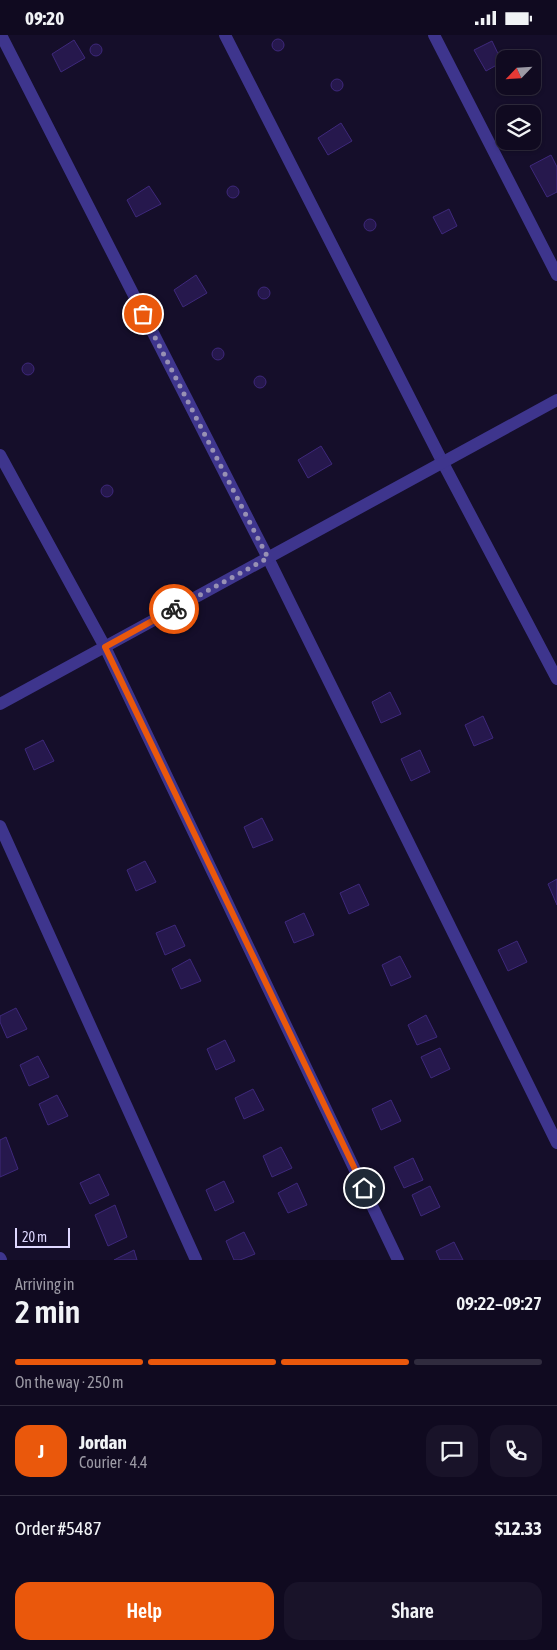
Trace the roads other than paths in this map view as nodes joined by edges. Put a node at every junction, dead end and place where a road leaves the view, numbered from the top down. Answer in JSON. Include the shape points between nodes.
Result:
{"nodes":[{"id":1,"x":1,"y":35,"type":"edge"},
{"id":2,"x":224,"y":35,"type":"edge"},
{"id":3,"x":434,"y":35,"type":"edge"},
{"id":4,"x":557,"y":275,"type":"edge"},
{"id":5,"x":557,"y":400,"type":"edge"},
{"id":6,"x":0,"y":455,"type":"edge"},
{"id":7,"x":443,"y":463,"type":"junction"},
{"id":8,"x":268,"y":558,"type":"junction"},
{"id":9,"x":105,"y":647,"type":"junction"},
{"id":10,"x":557,"y":679,"type":"edge"},
{"id":11,"x":0,"y":704,"type":"edge"},
{"id":12,"x":0,"y":826,"type":"edge"},
{"id":13,"x":557,"y":1143,"type":"edge"},
{"id":14,"x":196,"y":1260,"type":"edge"},
{"id":15,"x":398,"y":1260,"type":"edge"}],
"edges":[{"from":1,"to":8,"type":"street"},
{"from":2,"to":7,"type":"street"},
{"from":3,"to":4,"type":"street"},
{"from":5,"to":7,"type":"street"},
{"from":6,"to":9,"type":"street"},
{"from":7,"to":8,"type":"street"},
{"from":7,"to":10,"type":"street"},
{"from":8,"to":9,"type":"street"},
{"from":8,"to":13,"type":"street"},
{"from":9,"to":11,"type":"street"},
{"from":9,"to":15,"type":"street"},
{"from":12,"to":14,"type":"street"}]}
